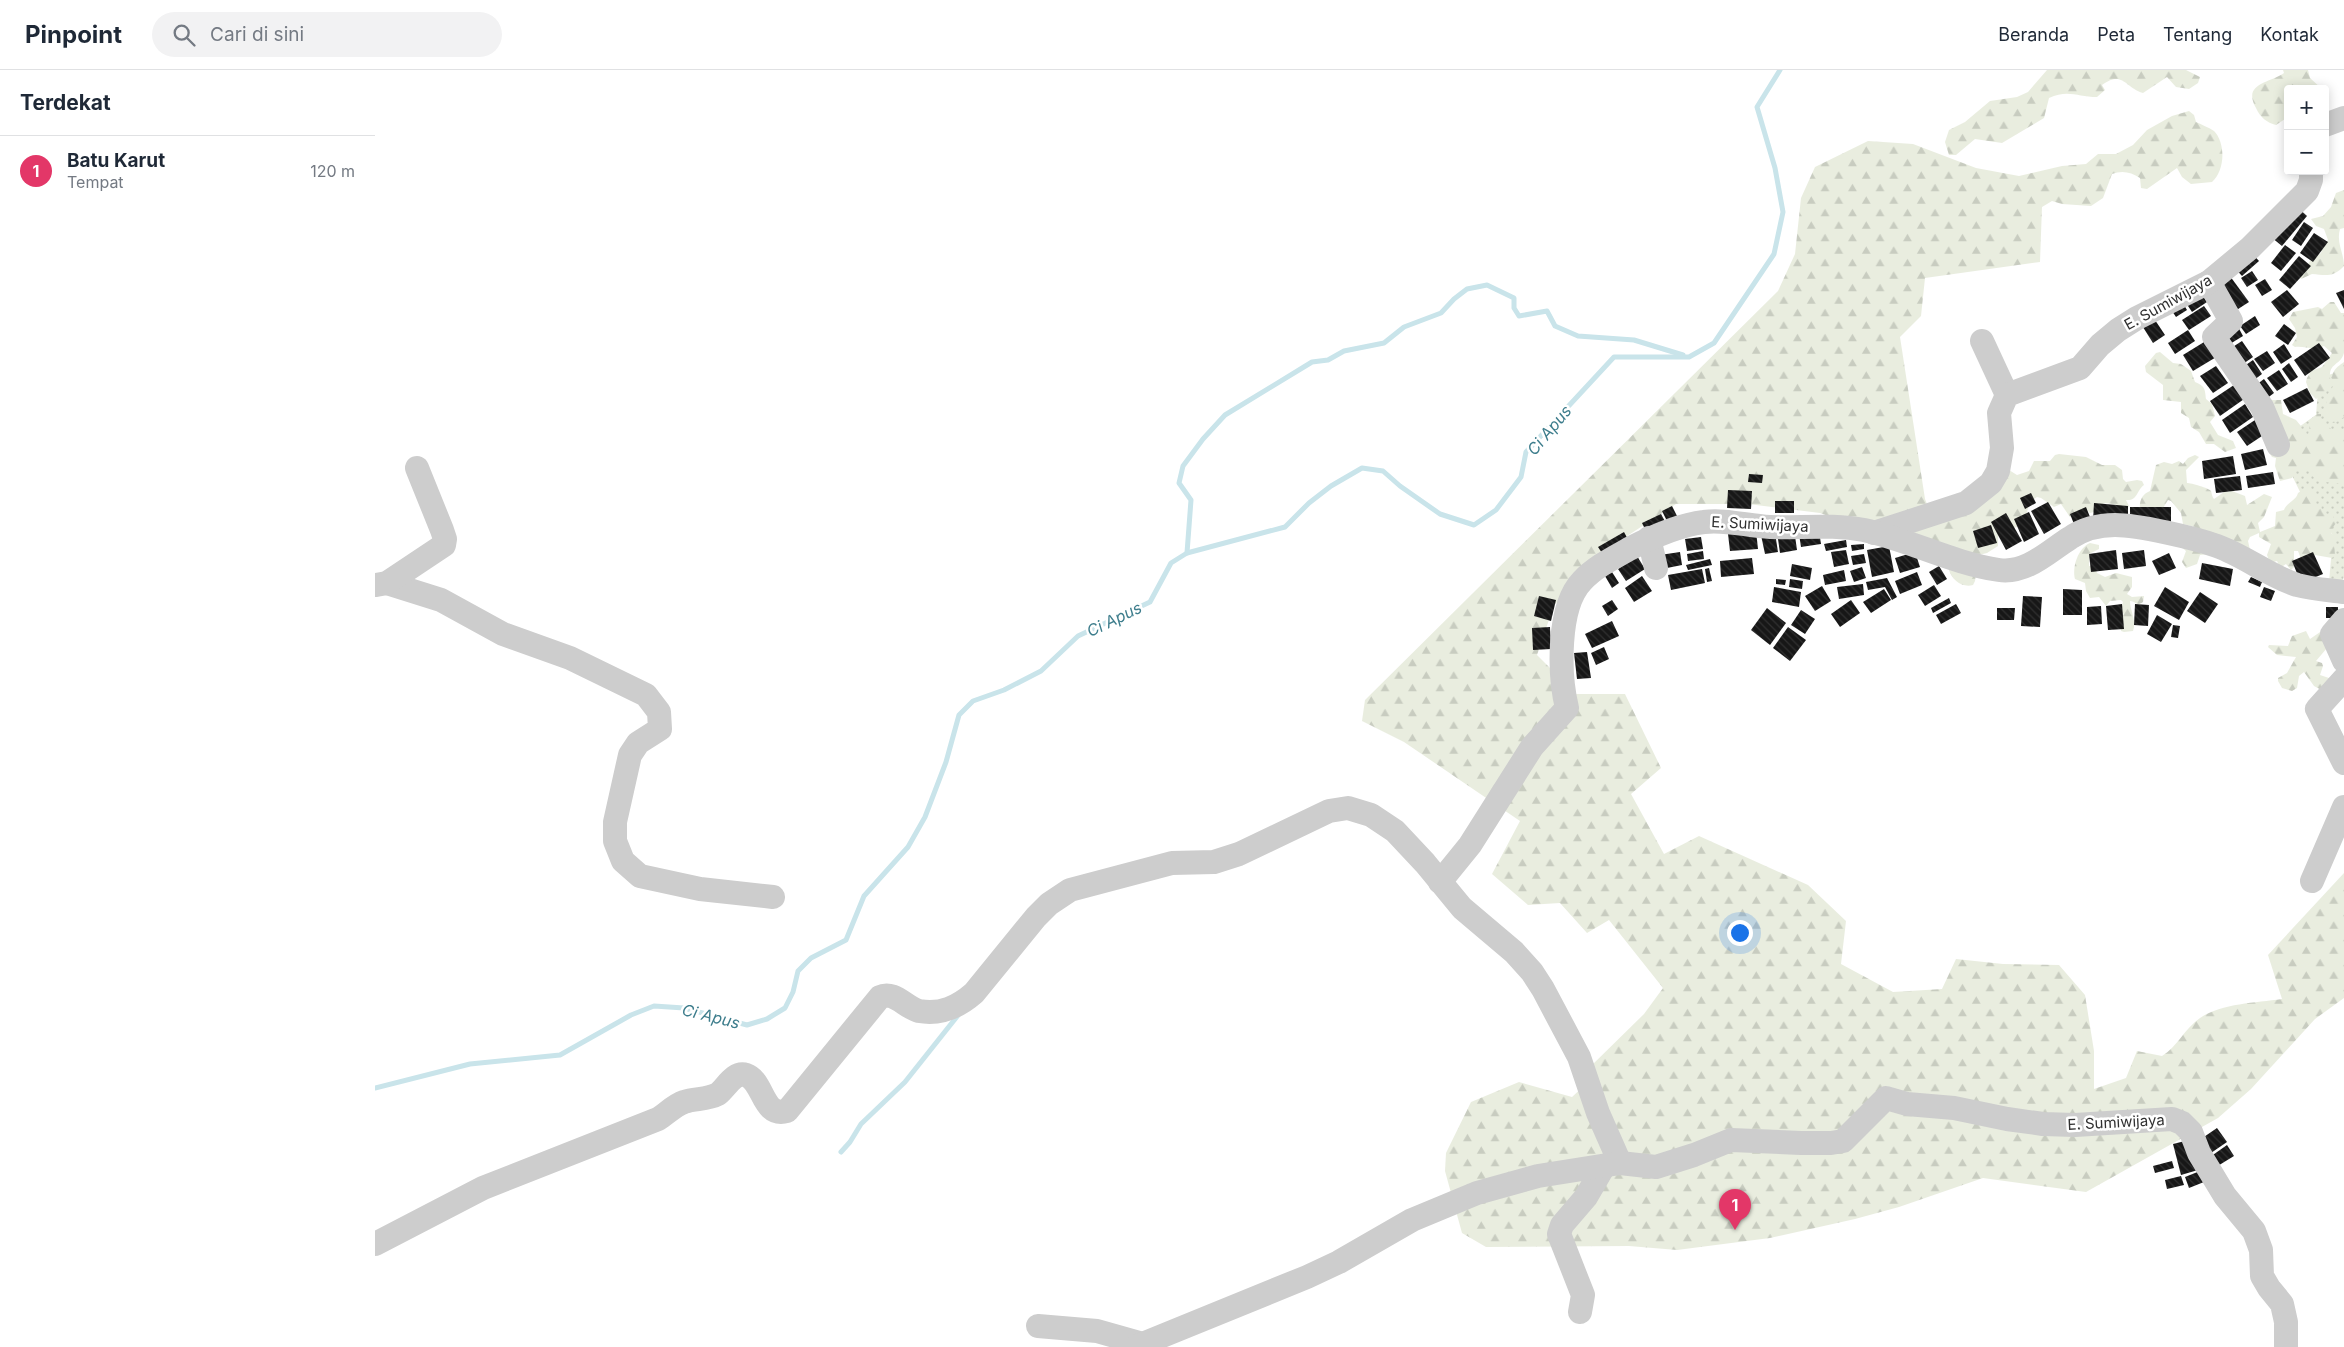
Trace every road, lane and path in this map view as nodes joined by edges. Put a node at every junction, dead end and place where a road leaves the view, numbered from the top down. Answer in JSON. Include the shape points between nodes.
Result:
{"nodes":[{"id":1,"x":2344,"y":118,"type":"edge"},
{"id":2,"x":2329,"y":124,"type":"edge"},
{"id":3,"x":2311,"y":175,"type":"edge"},
{"id":4,"x":2209,"y":282,"type":"junction"},
{"id":5,"x":1982,"y":341,"type":"dead end"},
{"id":6,"x":2007,"y":395,"type":"junction"},
{"id":7,"x":2278,"y":445,"type":"dead end"},
{"id":8,"x":417,"y":468,"type":"dead end"},
{"id":9,"x":1874,"y":532,"type":"junction"},
{"id":10,"x":1649,"y":538,"type":"junction"},
{"id":11,"x":1656,"y":568,"type":"dead end"},
{"id":12,"x":381,"y":584,"type":"edge"},
{"id":13,"x":2344,"y":592,"type":"edge"},
{"id":14,"x":2344,"y":620,"type":"edge"},
{"id":15,"x":2344,"y":662,"type":"edge"},
{"id":16,"x":2344,"y":679,"type":"edge"},
{"id":17,"x":2344,"y":763,"type":"edge"},
{"id":18,"x":2344,"y":807,"type":"edge"},
{"id":19,"x":2312,"y":881,"type":"dead end"},
{"id":20,"x":1440,"y":882,"type":"junction"},
{"id":21,"x":773,"y":897,"type":"dead end"},
{"id":22,"x":1612,"y":1164,"type":"junction"},
{"id":23,"x":375,"y":1244,"type":"edge"},
{"id":24,"x":1579,"y":1312,"type":"dead end"},
{"id":25,"x":1038,"y":1326,"type":"dead end"},
{"id":26,"x":1139,"y":1345,"type":"edge"},
{"id":27,"x":2286,"y":1347,"type":"edge"}],
"edges":[{"from":1,"to":2,"type":"street"},
{"from":3,"to":4,"type":"street","name":"E. Sumiwijaya","via":[[2307,191],[2250,248]]},
{"from":4,"to":6,"type":"street","name":"E. Sumiwijaya","via":[[2118,330],[2080,368]]},
{"from":4,"to":7,"type":"street","via":[[2231,321],[2214,337],[2262,408]]},
{"from":5,"to":6,"type":"street"},
{"from":6,"to":9,"type":"street","name":"E. Sumiwijaya","via":[[1999,413],[2002,448],[1991,483],[1966,503]]},
{"from":8,"to":12,"type":"street","via":[[442,530],[444,545]]},
{"from":9,"to":10,"type":"street","name":"E. Sumiwijaya","via":[[1850,528],[1705,522]]},
{"from":9,"to":13,"type":"street","name":"E. Sumiwijaya","via":[[1960,562],[2003,571],[2019,569],[2093,527],[2116,525],[2215,545],[2298,585]]},
{"from":10,"to":11,"type":"street"},
{"from":10,"to":20,"type":"street","name":"E. Sumiwijaya","via":[[1592,571],[1577,588],[1563,636],[1561,686],[1567,708],[1532,747],[1470,845]]},
{"from":12,"to":21,"type":"street","via":[[441,600],[503,634],[570,658],[646,695],[659,712],[660,730],[638,743],[630,755],[615,822],[615,841],[623,862],[640,876],[648,878],[700,889]]},
{"from":14,"to":15,"type":"street","via":[[2333,634]]},
{"from":16,"to":17,"type":"street","via":[[2317,709]]},
{"from":18,"to":19,"type":"street"},
{"from":20,"to":22,"type":"street","via":[[1462,908],[1514,952],[1543,989],[1579,1057]]},
{"from":20,"to":23,"type":"street","via":[[1395,831],[1371,815],[1348,808],[1329,811],[1239,854],[1214,862],[1172,863],[1070,890],[1036,917],[964,1002],[944,1011],[919,1011],[891,996],[880,997],[787,1111],[773,1109],[750,1078],[737,1076],[711,1097],[684,1102],[658,1119],[483,1188]]},
{"from":22,"to":24,"type":"street","via":[[1562,1225],[1559,1234],[1583,1295]]},
{"from":22,"to":26,"type":"street","via":[[1538,1176],[1477,1193],[1412,1220],[1307,1277]]},
{"from":22,"to":27,"type":"street","name":"E. Sumiwijaya","via":[[1657,1167],[1731,1140],[1831,1143],[1843,1140],[1886,1098],[2043,1124],[2172,1119],[2191,1132],[2199,1153],[2225,1196],[2254,1231],[2261,1250],[2262,1276],[2283,1304]]},
{"from":25,"to":26,"type":"street","via":[[1097,1331]]}]}
